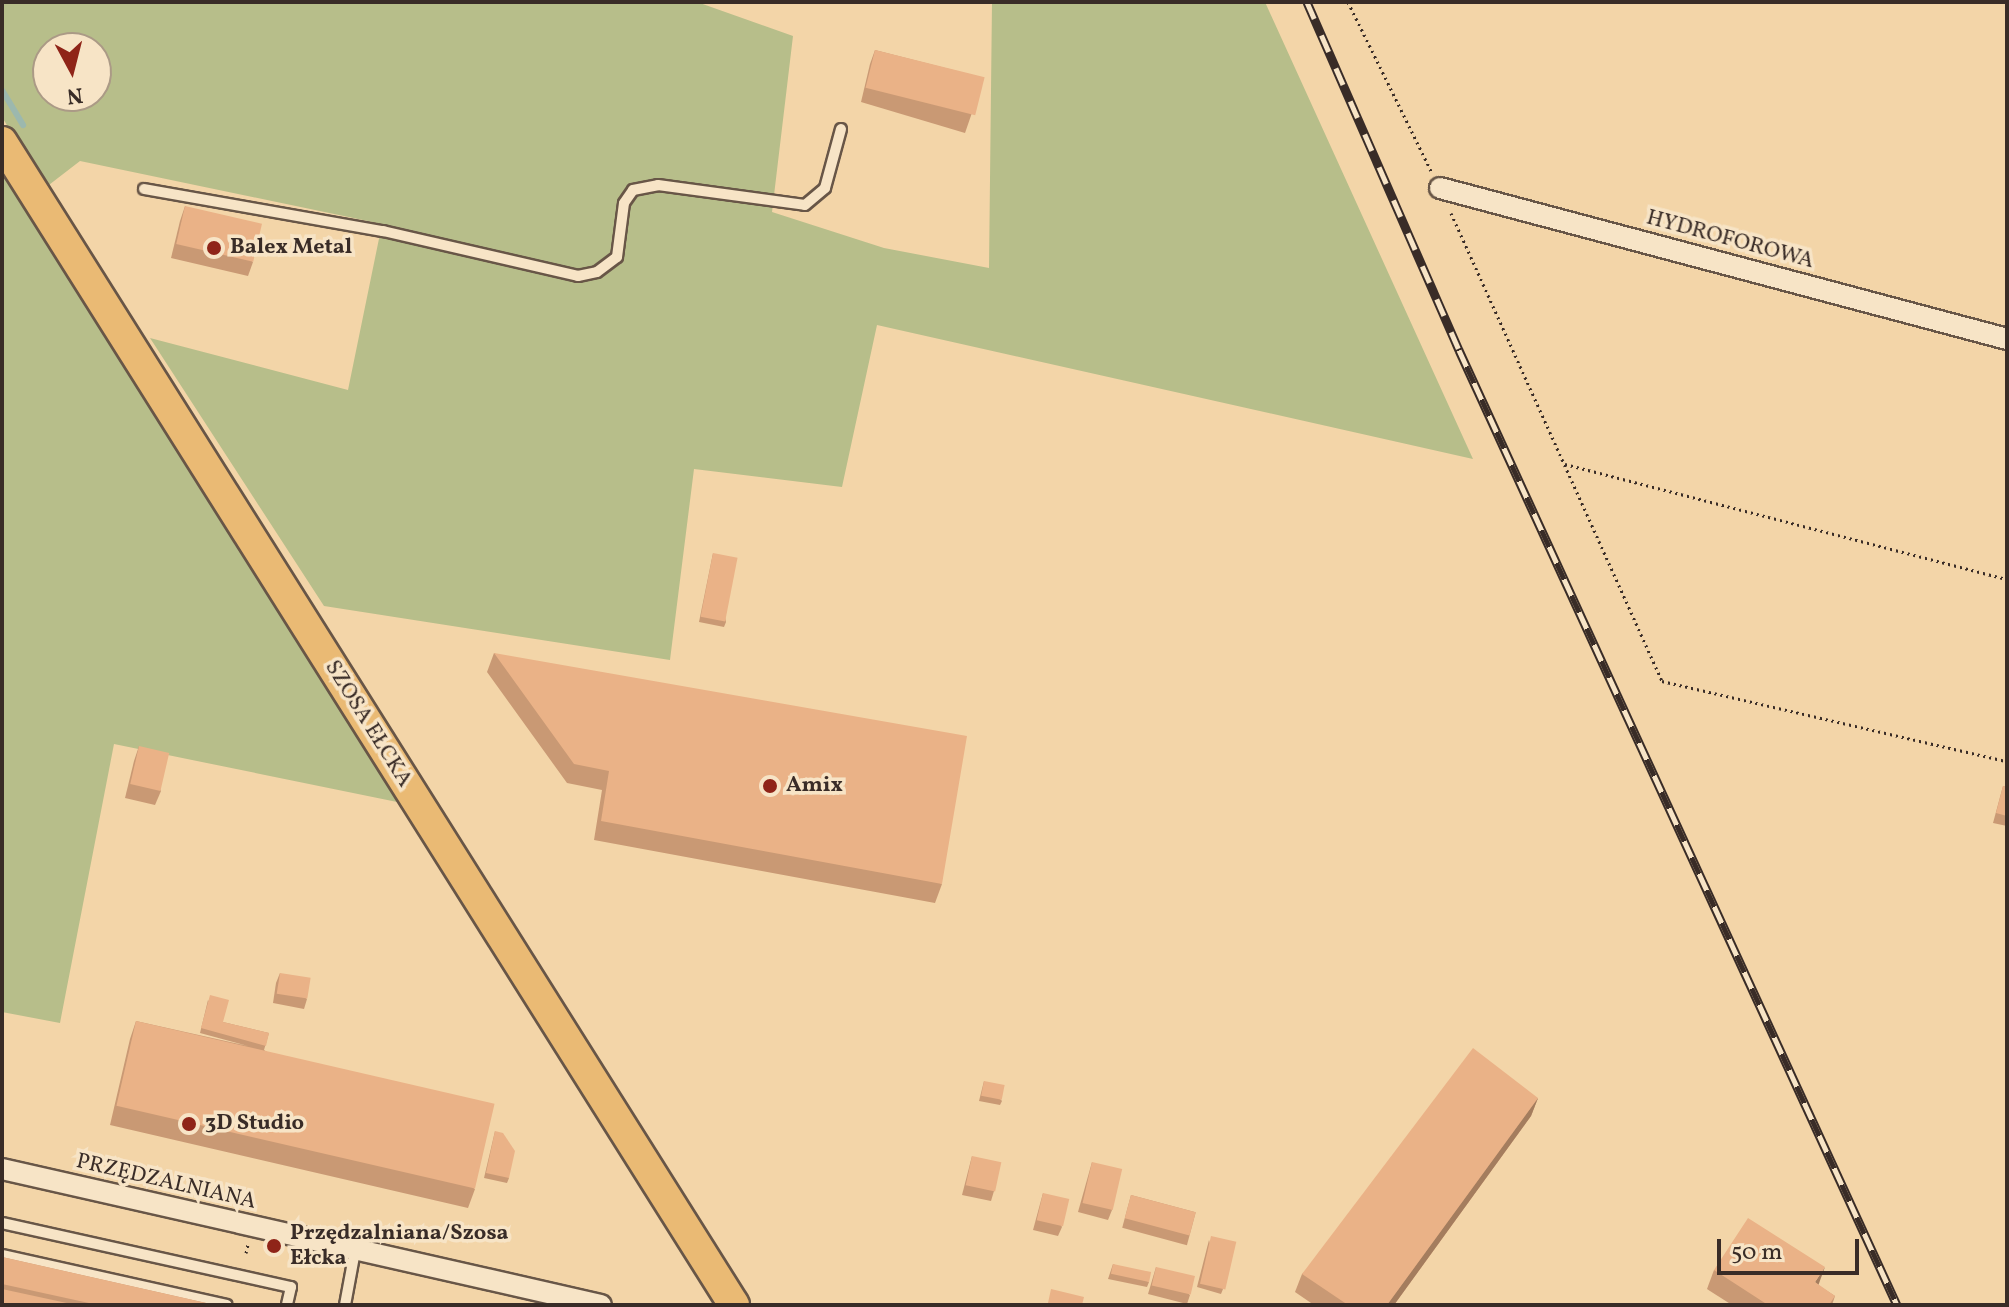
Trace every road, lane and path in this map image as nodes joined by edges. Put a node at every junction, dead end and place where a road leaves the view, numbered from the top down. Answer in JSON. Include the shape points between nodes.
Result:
{"nodes":[{"id":1,"x":1348,"y":2,"type":"edge"},
{"id":2,"x":841,"y":129,"type":"dead end"},
{"id":3,"x":2,"y":142,"type":"edge"},
{"id":4,"x":1440,"y":188,"type":"junction"},
{"id":5,"x":144,"y":189,"type":"dead end"},
{"id":6,"x":2007,"y":339,"type":"edge"},
{"id":7,"x":1564,"y":464,"type":"junction"},
{"id":8,"x":2007,"y":579,"type":"edge"},
{"id":9,"x":2007,"y":761,"type":"edge"},
{"id":10,"x":2,"y":1169,"type":"edge"},
{"id":11,"x":2,"y":1223,"type":"edge"},
{"id":12,"x":355,"y":1251,"type":"junction"},
{"id":13,"x":2,"y":1255,"type":"edge"},
{"id":14,"x":227,"y":1305,"type":"edge"},
{"id":15,"x":287,"y":1305,"type":"edge"},
{"id":16,"x":345,"y":1305,"type":"edge"},
{"id":17,"x":601,"y":1305,"type":"edge"},
{"id":18,"x":734,"y":1305,"type":"edge"}],
"edges":[{"from":1,"to":4,"type":"path"},
{"from":2,"to":5,"type":"lane","via":[[825,188],[805,205],[658,185],[633,190],[624,203],[617,257],[597,272],[578,276],[383,231]]},
{"from":3,"to":18,"type":"main road","name":"SZOSA EŁCKA"},
{"from":4,"to":6,"type":"street","name":"HYDROFOROWA"},
{"from":4,"to":7,"type":"path"},
{"from":7,"to":8,"type":"path"},
{"from":7,"to":9,"type":"path","via":[[1662,681]]},
{"from":10,"to":12,"type":"street","name":"PRZĘDZALNIANA"},
{"from":11,"to":15,"type":"lane","via":[[291,1287]]},
{"from":12,"to":16,"type":"lane"},
{"from":12,"to":17,"type":"street","name":"PRZĘDZALNIANA"},
{"from":13,"to":14,"type":"lane"}]}
